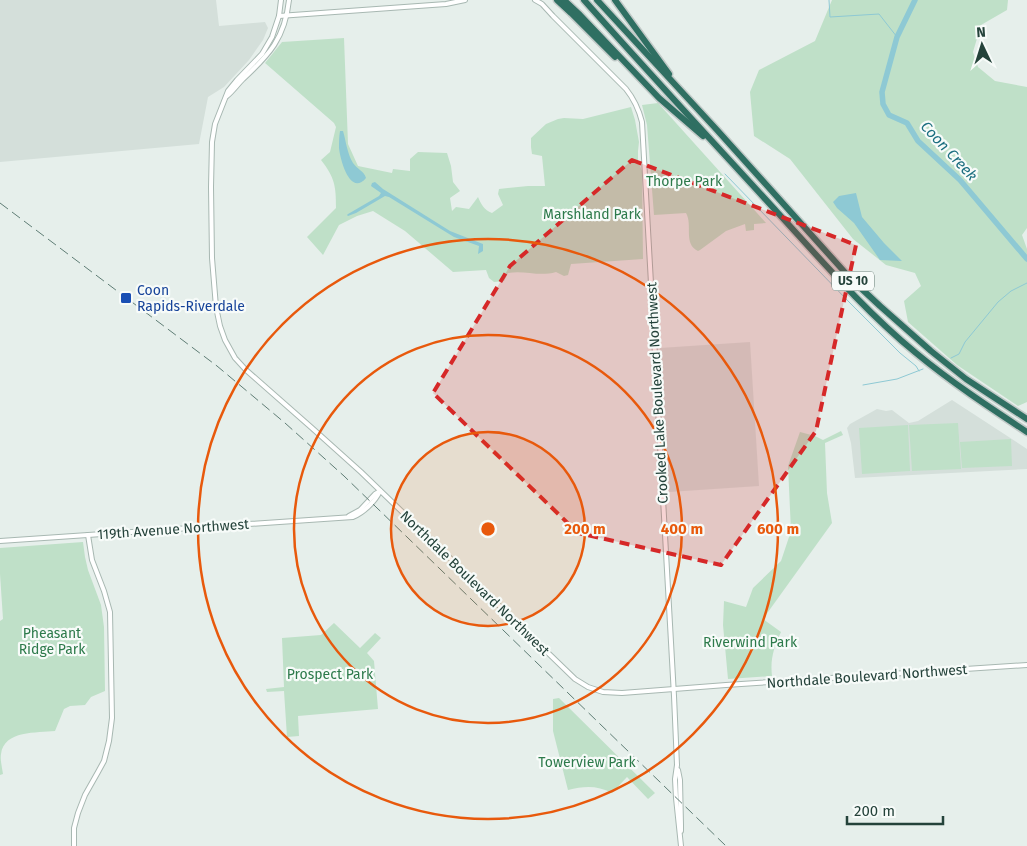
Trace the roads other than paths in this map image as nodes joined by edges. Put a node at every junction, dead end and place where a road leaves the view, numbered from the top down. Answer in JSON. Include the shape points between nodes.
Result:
{"nodes":[{"id":1,"x":280,"y":0,"type":"edge"},
{"id":2,"x":289,"y":0,"type":"edge"},
{"id":3,"x":465,"y":0,"type":"edge"},
{"id":4,"x":535,"y":0,"type":"edge"},
{"id":5,"x":557,"y":0,"type":"edge"},
{"id":6,"x":564,"y":0,"type":"edge"},
{"id":7,"x":584,"y":0,"type":"edge"},
{"id":8,"x":597,"y":0,"type":"edge"},
{"id":9,"x":615,"y":0,"type":"edge"},
{"id":10,"x":287,"y":15,"type":"junction"},
{"id":11,"x":279,"y":16,"type":"junction"},
{"id":12,"x":225,"y":98,"type":"junction"},
{"id":13,"x":660,"y":98,"type":"junction"},
{"id":14,"x":704,"y":116,"type":"junction"},
{"id":15,"x":735,"y":166,"type":"junction"},
{"id":16,"x":1027,"y":419,"type":"edge"},
{"id":17,"x":1027,"y":432,"type":"edge"},
{"id":18,"x":380,"y":492,"type":"junction"},
{"id":19,"x":88,"y":535,"type":"junction"},
{"id":20,"x":0,"y":541,"type":"edge"},
{"id":21,"x":1027,"y":665,"type":"edge"},
{"id":22,"x":673,"y":689,"type":"junction"},
{"id":23,"x":74,"y":846,"type":"edge"},
{"id":24,"x":680,"y":846,"type":"edge"}],
"edges":[{"from":1,"to":11,"type":"street"},
{"from":2,"to":10,"type":"street"},
{"from":3,"to":10,"type":"street"},
{"from":4,"to":22,"type":"street","name":"Crooked Lake Boulevard Northwest","via":[[631,95],[642,122]]},
{"from":5,"to":13,"type":"highway","via":[[631,74]]},
{"from":6,"to":13,"type":"highway"},
{"from":7,"to":15,"type":"highway","number":"US 10"},
{"from":8,"to":14,"type":"highway","number":"US 10"},
{"from":9,"to":14,"type":"highway"},
{"from":10,"to":11,"type":"street"},
{"from":10,"to":12,"type":"street","via":[[272,48]]},
{"from":11,"to":12,"type":"street","via":[[267,46]]},
{"from":12,"to":18,"type":"street","name":"Northdale Boulevard Northwest","via":[[212,142],[211,187],[212,258],[216,301],[225,340],[246,370]]},
{"from":13,"to":15,"type":"highway"},
{"from":14,"to":16,"type":"highway","number":"US 10","via":[[850,278],[966,379]]},
{"from":15,"to":17,"type":"highway","number":"US 10","via":[[877,319],[960,387]]},
{"from":18,"to":19,"type":"street","name":"119th Avenue Northwest","via":[[347,517]]},
{"from":18,"to":22,"type":"street","name":"Northdale Boulevard Northwest","via":[[588,688],[622,694]]},
{"from":19,"to":20,"type":"street","name":"119th Avenue Northwest"},
{"from":19,"to":23,"type":"street","via":[[92,560],[110,612],[112,718],[105,756],[78,813]]},
{"from":21,"to":22,"type":"street","name":"Northdale Boulevard Northwest"},
{"from":22,"to":24,"type":"street","name":"Crooked Lake Boulevard Northwest","via":[[680,780]]}]}
